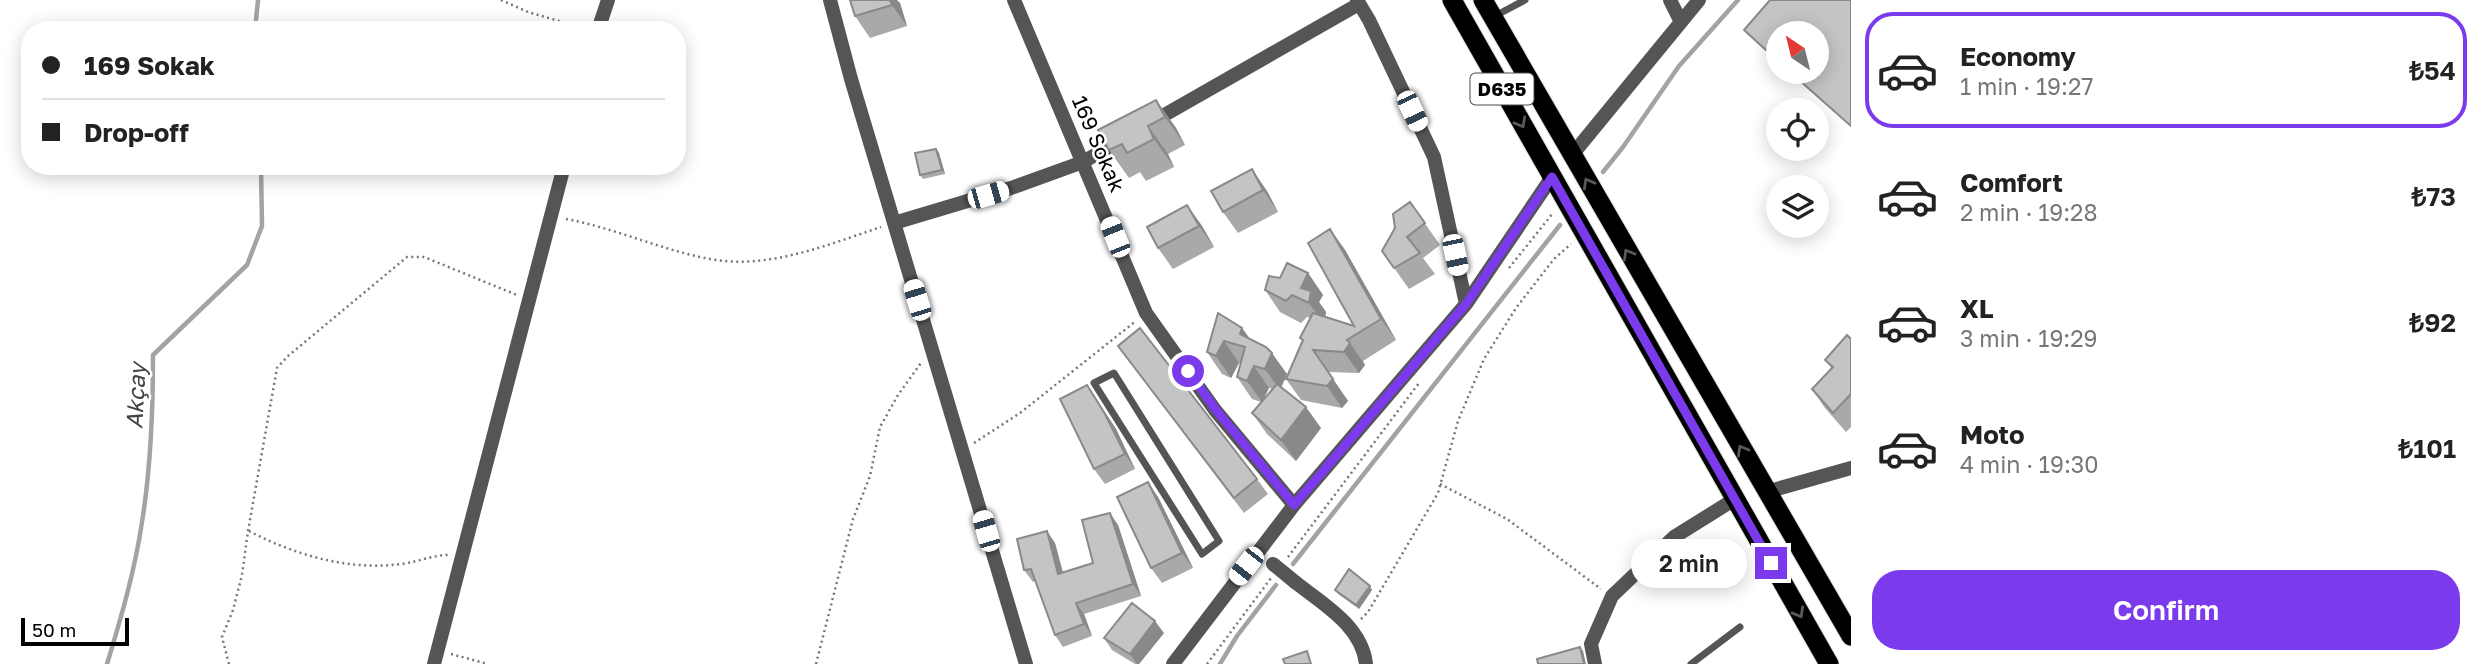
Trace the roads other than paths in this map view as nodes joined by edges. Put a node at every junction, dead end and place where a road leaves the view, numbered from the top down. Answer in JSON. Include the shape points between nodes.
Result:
{"nodes":[{"id":1,"x":608,"y":0,"type":"edge"},
{"id":2,"x":830,"y":0,"type":"edge"},
{"id":3,"x":1014,"y":0,"type":"edge"},
{"id":4,"x":1452,"y":0,"type":"edge"},
{"id":5,"x":1525,"y":0,"type":"edge"},
{"id":6,"x":1670,"y":0,"type":"edge"},
{"id":7,"x":1699,"y":0,"type":"edge"},
{"id":8,"x":1358,"y":2,"type":"edge"},
{"id":9,"x":1488,"y":8,"type":"edge"},
{"id":10,"x":601,"y":21,"type":"edge"},
{"id":11,"x":1681,"y":22,"type":"junction"},
{"id":12,"x":1572,"y":155,"type":"junction"},
{"id":13,"x":1083,"y":162,"type":"junction"},
{"id":14,"x":562,"y":175,"type":"edge"},
{"id":15,"x":1552,"y":177,"type":"junction"},
{"id":16,"x":894,"y":223,"type":"junction"},
{"id":17,"x":1466,"y":304,"type":"junction"},
{"id":18,"x":1114,"y":373,"type":"joint"},
{"id":19,"x":1851,"y":468,"type":"edge"},
{"id":20,"x":1766,"y":492,"type":"junction"},
{"id":21,"x":1735,"y":499,"type":"junction"},
{"id":22,"x":1294,"y":505,"type":"junction"},
{"id":23,"x":1257,"y":552,"type":"junction"},
{"id":24,"x":1740,"y":627,"type":"dead end"},
{"id":25,"x":1851,"y":636,"type":"edge"},
{"id":26,"x":436,"y":657,"type":"edge"},
{"id":27,"x":1026,"y":664,"type":"edge"},
{"id":28,"x":1173,"y":664,"type":"edge"},
{"id":29,"x":1366,"y":664,"type":"edge"},
{"id":30,"x":1595,"y":664,"type":"edge"},
{"id":31,"x":1691,"y":664,"type":"edge"},
{"id":32,"x":1829,"y":664,"type":"edge"}],
"edges":[{"from":1,"to":10,"type":"street"},
{"from":2,"to":16,"type":"street"},
{"from":3,"to":13,"type":"street","name":"169 Sokak"},
{"from":4,"to":15,"type":"highway","number":"D635","one_way":true},
{"from":5,"to":9,"type":"lane"},
{"from":6,"to":11,"type":"street"},
{"from":7,"to":11,"type":"street"},
{"from":8,"to":13,"type":"street"},
{"from":8,"to":17,"type":"street","via":[[1434,157]]},
{"from":9,"to":12,"type":"highway","number":"D635"},
{"from":11,"to":12,"type":"street"},
{"from":20,"to":12,"type":"highway","number":"D635","one_way":true},
{"from":13,"to":16,"type":"street"},
{"from":13,"to":22,"type":"street","name":"169 Sokak","via":[[1146,313],[1216,410]]},
{"from":14,"to":26,"type":"street"},
{"from":15,"to":17,"type":"street"},
{"from":15,"to":21,"type":"highway","number":"D635"},
{"from":16,"to":27,"type":"street"},
{"from":17,"to":22,"type":"street"},
{"from":18,"to":18,"type":"lane","via":[[1219,541],[1202,554],[1094,383]]},
{"from":19,"to":20,"type":"street"},
{"from":20,"to":25,"type":"highway","number":"D635"},
{"from":21,"to":30,"type":"street","via":[[1674,537],[1612,596],[1591,645]]},
{"from":21,"to":32,"type":"highway","number":"D635","one_way":true},
{"from":22,"to":23,"type":"street"},
{"from":23,"to":28,"type":"street"},
{"from":23,"to":29,"type":"street","bridge":true,"via":[[1345,621],[1364,649]]},
{"from":24,"to":31,"type":"lane"}]}
